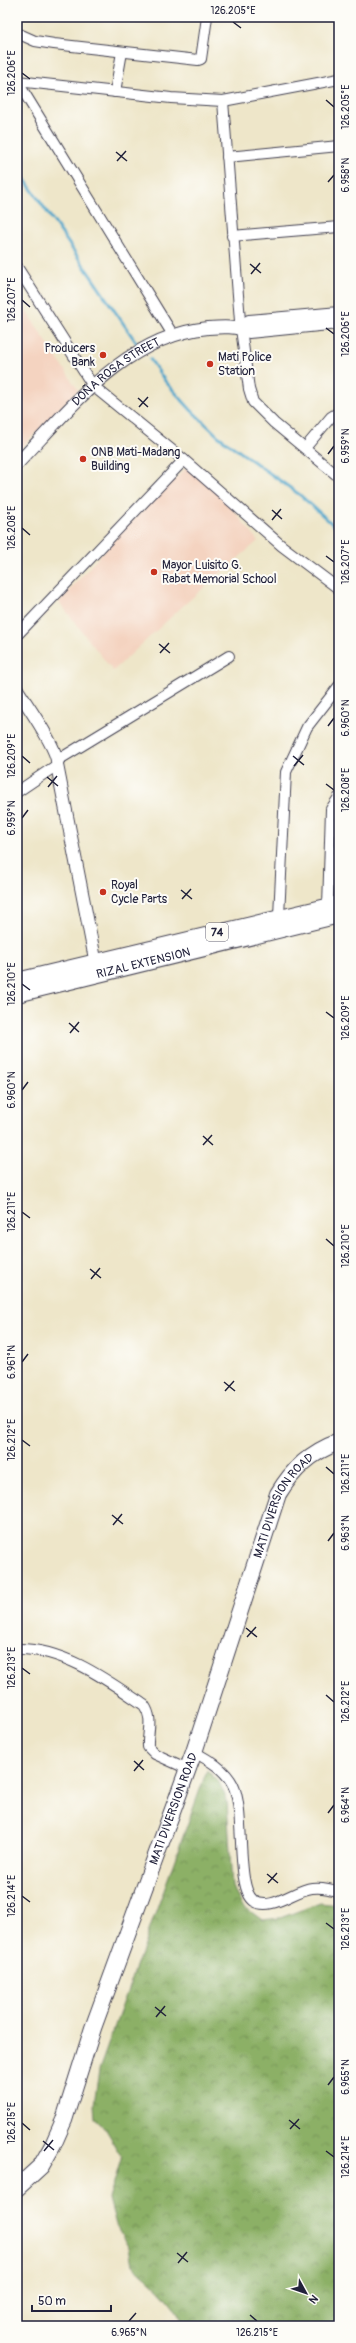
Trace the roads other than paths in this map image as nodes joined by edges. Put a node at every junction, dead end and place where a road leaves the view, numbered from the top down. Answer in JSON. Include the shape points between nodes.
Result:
{"nodes":[{"id":1,"x":207,"y":17,"type":"edge"},
{"id":2,"x":17,"y":32,"type":"edge"},
{"id":3,"x":122,"y":52,"type":"junction"},
{"id":4,"x":339,"y":79,"type":"edge"},
{"id":5,"x":17,"y":81,"type":"edge"},
{"id":6,"x":116,"y":92,"type":"junction"},
{"id":7,"x":223,"y":101,"type":"junction"},
{"id":8,"x":339,"y":146,"type":"edge"},
{"id":9,"x":227,"y":157,"type":"junction"},
{"id":10,"x":339,"y":227,"type":"edge"},
{"id":11,"x":232,"y":236,"type":"junction"},
{"id":12,"x":17,"y":267,"type":"edge"},
{"id":13,"x":339,"y":313,"type":"edge"},
{"id":14,"x":339,"y":323,"type":"edge"},
{"id":15,"x":240,"y":328,"type":"junction"},
{"id":16,"x":173,"y":335,"type":"junction"},
{"id":17,"x":93,"y":386,"type":"junction"},
{"id":18,"x":339,"y":412,"type":"edge"},
{"id":19,"x":305,"y":448,"type":"junction"},
{"id":20,"x":184,"y":460,"type":"junction"},
{"id":21,"x":17,"y":464,"type":"edge"},
{"id":22,"x":339,"y":477,"type":"edge"},
{"id":23,"x":339,"y":589,"type":"edge"},
{"id":24,"x":17,"y":635,"type":"edge"},
{"id":25,"x":229,"y":656,"type":"dead end"},
{"id":26,"x":339,"y":686,"type":"edge"},
{"id":27,"x":17,"y":689,"type":"edge"},
{"id":28,"x":58,"y":763,"type":"junction"},
{"id":29,"x":17,"y":792,"type":"edge"},
{"id":30,"x":339,"y":797,"type":"edge"},
{"id":31,"x":335,"y":908,"type":"edge"},
{"id":32,"x":280,"y":916,"type":"junction"},
{"id":33,"x":96,"y":968,"type":"junction"},
{"id":34,"x":17,"y":981,"type":"edge"},
{"id":35,"x":17,"y":994,"type":"edge"},
{"id":36,"x":339,"y":1442,"type":"edge"},
{"id":37,"x":17,"y":1650,"type":"edge"},
{"id":38,"x":194,"y":1752,"type":"junction"},
{"id":39,"x":188,"y":1769,"type":"junction"},
{"id":40,"x":339,"y":1892,"type":"edge"},
{"id":41,"x":17,"y":2188,"type":"edge"}],
"edges":[{"from":1,"to":3,"type":"street","via":[[201,59]]},
{"from":2,"to":3,"type":"street","via":[[35,41]]},
{"from":3,"to":6,"type":"street"},
{"from":4,"to":7,"type":"street"},
{"from":5,"to":6,"type":"street"},
{"from":5,"to":16,"type":"street"},
{"from":6,"to":7,"type":"street"},
{"from":7,"to":9,"type":"street"},
{"from":8,"to":9,"type":"street"},
{"from":9,"to":11,"type":"street"},
{"from":10,"to":11,"type":"street"},
{"from":11,"to":15,"type":"street"},
{"from":12,"to":17,"type":"street"},
{"from":13,"to":15,"type":"street","name":"DOÑA ROSA STREET","via":[[249,321]]},
{"from":14,"to":15,"type":"street","name":"DOÑA ROSA STREET","via":[[249,332]]},
{"from":15,"to":16,"type":"street","name":"DOÑA ROSA STREET","via":[[208,328]]},
{"from":15,"to":19,"type":"street","via":[[253,402]]},
{"from":16,"to":17,"type":"street","name":"DOÑA ROSA STREET","via":[[136,353]]},
{"from":17,"to":20,"type":"street"},
{"from":17,"to":21,"type":"street","name":"DOÑA ROSA STREET"},
{"from":18,"to":19,"type":"street","via":[[331,417]]},
{"from":19,"to":22,"type":"street"},
{"from":20,"to":23,"type":"street","via":[[282,546]]},
{"from":20,"to":24,"type":"street"},
{"from":25,"to":28,"type":"street"},
{"from":26,"to":32,"type":"street","via":[[307,727],[286,772]]},
{"from":27,"to":28,"type":"street","via":[[47,736]]},
{"from":28,"to":29,"type":"street"},
{"from":28,"to":33,"type":"street"},
{"from":30,"to":31,"type":"street","via":[[331,809]]},
{"from":31,"to":32,"type":"main road","name":"RIZAL EXTENSION","number":"74"},
{"from":31,"to":33,"type":"main road","name":"RIZAL EXTENSION","number":"74"},
{"from":32,"to":33,"type":"main road","name":"RIZAL EXTENSION","number":"74"},
{"from":33,"to":34,"type":"main road","name":"RIZAL EXTENSION","number":"74"},
{"from":33,"to":35,"type":"main road","name":"RIZAL EXTENSION","number":"74"},
{"from":36,"to":38,"type":"main road","name":"MATI DIVERSION ROAD","via":[[314,1453],[300,1464],[278,1494]]},
{"from":37,"to":39,"type":"street","via":[[44,1652],[82,1666],[144,1705],[151,1723],[148,1747],[155,1754]]},
{"from":38,"to":39,"type":"main road","name":"MATI DIVERSION ROAD"},
{"from":38,"to":40,"type":"street","via":[[223,1771],[233,1785],[239,1804],[246,1890],[254,1900],[263,1904],[276,1902],[312,1888]]},
{"from":39,"to":41,"type":"main road","name":"MATI DIVERSION ROAD","via":[[93,2028],[64,2120],[41,2166]]}]}
